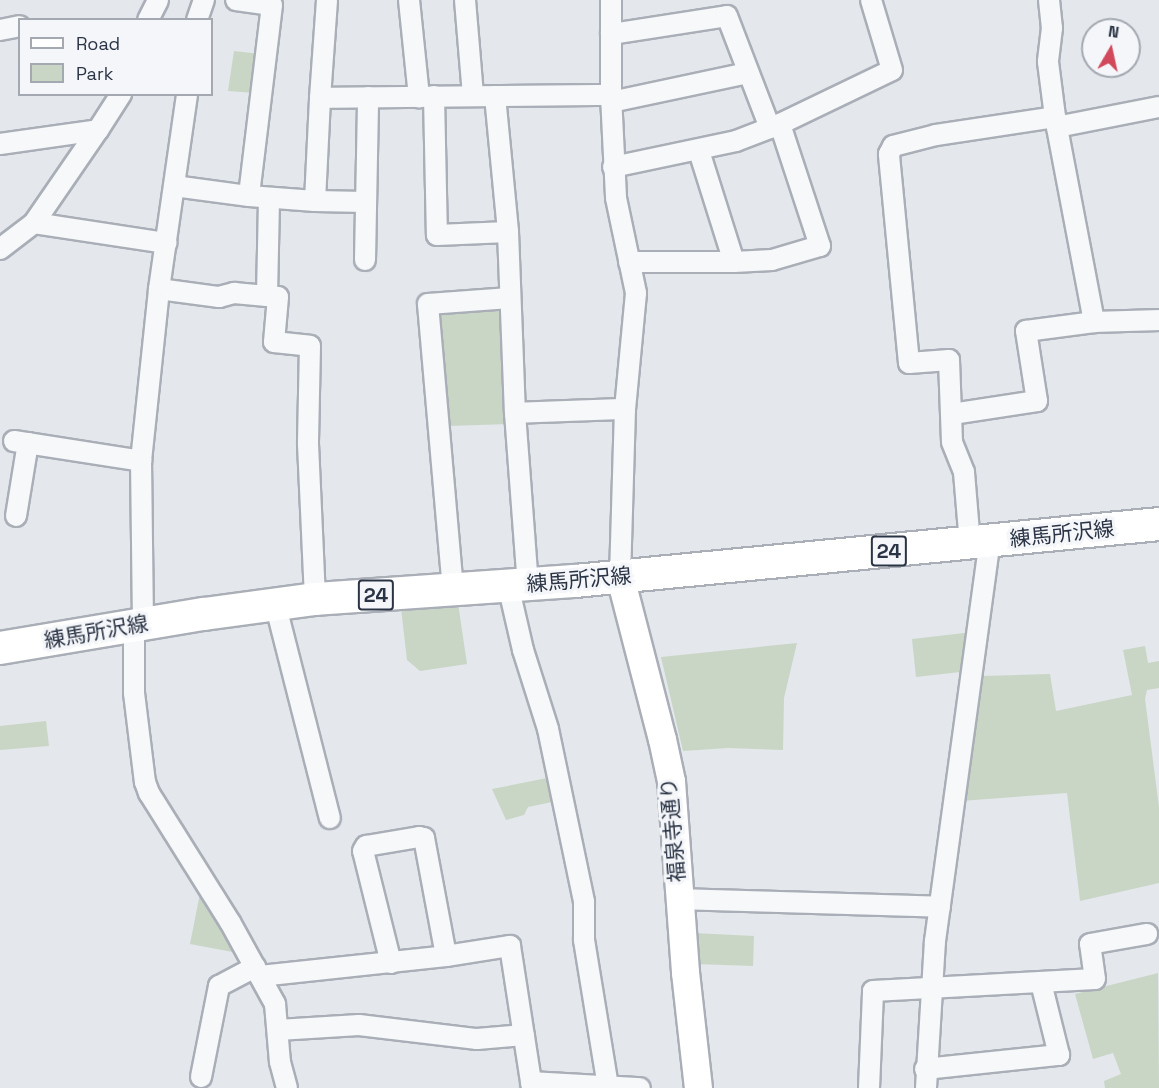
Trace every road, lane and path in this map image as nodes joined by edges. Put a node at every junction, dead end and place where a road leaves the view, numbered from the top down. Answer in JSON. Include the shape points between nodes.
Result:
{"nodes":[{"id":1,"x":159,"y":0,"type":"edge"},
{"id":2,"x":204,"y":0,"type":"edge"},
{"id":3,"x":236,"y":0,"type":"edge"},
{"id":4,"x":327,"y":0,"type":"edge"},
{"id":5,"x":409,"y":0,"type":"edge"},
{"id":6,"x":465,"y":0,"type":"edge"},
{"id":7,"x":611,"y":0,"type":"edge"},
{"id":8,"x":871,"y":0,"type":"edge"},
{"id":9,"x":1049,"y":0,"type":"edge"},
{"id":10,"x":149,"y":18,"type":"edge"},
{"id":11,"x":198,"y":18,"type":"edge"},
{"id":12,"x":18,"y":26,"type":"edge"},
{"id":13,"x":0,"y":30,"type":"edge"},
{"id":14,"x":611,"y":34,"type":"junction"},
{"id":15,"x":747,"y":73,"type":"junction"},
{"id":16,"x":121,"y":96,"type":"edge"},
{"id":17,"x":187,"y":96,"type":"edge"},
{"id":18,"x":473,"y":96,"type":"junction"},
{"id":19,"x":495,"y":96,"type":"junction"},
{"id":20,"x":368,"y":97,"type":"junction"},
{"id":21,"x":427,"y":97,"type":"junction"},
{"id":22,"x":320,"y":98,"type":"junction"},
{"id":23,"x":611,"y":98,"type":"junction"},
{"id":24,"x":1159,"y":107,"type":"edge"},
{"id":25,"x":1056,"y":122,"type":"junction"},
{"id":26,"x":775,"y":126,"type":"junction"},
{"id":27,"x":98,"y":130,"type":"junction"},
{"id":28,"x":0,"y":144,"type":"edge"},
{"id":29,"x":699,"y":151,"type":"junction"},
{"id":30,"x":613,"y":167,"type":"junction"},
{"id":31,"x":174,"y":186,"type":"junction"},
{"id":32,"x":249,"y":196,"type":"junction"},
{"id":33,"x":269,"y":198,"type":"junction"},
{"id":34,"x":315,"y":201,"type":"junction"},
{"id":35,"x":366,"y":202,"type":"junction"},
{"id":36,"x":34,"y":223,"type":"junction"},
{"id":37,"x":508,"y":232,"type":"junction"},
{"id":38,"x":166,"y":243,"type":"junction"},
{"id":39,"x":0,"y":249,"type":"edge"},
{"id":40,"x":365,"y":260,"type":"dead end"},
{"id":41,"x":629,"y":261,"type":"junction"},
{"id":42,"x":734,"y":262,"type":"junction"},
{"id":43,"x":159,"y":289,"type":"junction"},
{"id":44,"x":267,"y":296,"type":"junction"},
{"id":45,"x":510,"y":298,"type":"junction"},
{"id":46,"x":1159,"y":320,"type":"edge"},
{"id":47,"x":1094,"y":322,"type":"junction"},
{"id":48,"x":625,"y":409,"type":"junction"},
{"id":49,"x":515,"y":413,"type":"junction"},
{"id":50,"x":952,"y":414,"type":"junction"},
{"id":51,"x":141,"y":461,"type":"junction"},
{"id":52,"x":16,"y":516,"type":"dead end"},
{"id":53,"x":1159,"y":524,"type":"edge"},
{"id":54,"x":980,"y":542,"type":"junction"},
{"id":55,"x":620,"y":577,"type":"junction"},
{"id":56,"x":518,"y":585,"type":"junction"},
{"id":57,"x":453,"y":590,"type":"junction"},
{"id":58,"x":315,"y":599,"type":"junction"},
{"id":59,"x":275,"y":603,"type":"junction"},
{"id":60,"x":138,"y":625,"type":"junction"},
{"id":61,"x":0,"y":648,"type":"edge"},
{"id":62,"x":330,"y":818,"type":"dead end"},
{"id":63,"x":678,"y":899,"type":"junction"},
{"id":64,"x":940,"y":907,"type":"junction"},
{"id":65,"x":1147,"y":934,"type":"dead end"},
{"id":66,"x":446,"y":956,"type":"junction"},
{"id":67,"x":391,"y":963,"type":"junction"},
{"id":68,"x":258,"y":972,"type":"junction"},
{"id":69,"x":1041,"y":983,"type":"junction"},
{"id":70,"x":932,"y":989,"type":"junction"},
{"id":71,"x":278,"y":1030,"type":"junction"},
{"id":72,"x":524,"y":1035,"type":"junction"},
{"id":73,"x":201,"y":1077,"type":"dead end"},
{"id":74,"x":926,"y":1079,"type":"edge"},
{"id":75,"x":531,"y":1085,"type":"edge"},
{"id":76,"x":608,"y":1086,"type":"junction"},
{"id":77,"x":287,"y":1088,"type":"edge"},
{"id":78,"x":640,"y":1088,"type":"edge"},
{"id":79,"x":698,"y":1088,"type":"edge"},
{"id":80,"x":869,"y":1088,"type":"edge"}],
"edges":[{"from":1,"to":10,"type":"street"},
{"from":2,"to":11,"type":"street"},
{"from":3,"to":32,"type":"street","via":[[272,5]]},
{"from":4,"to":22,"type":"street"},
{"from":5,"to":21,"type":"street"},
{"from":6,"to":18,"type":"street"},
{"from":7,"to":14,"type":"street"},
{"from":8,"to":26,"type":"street","via":[[892,70]]},
{"from":9,"to":25,"type":"street","via":[[1052,22],[1048,62]]},
{"from":12,"to":13,"type":"street"},
{"from":14,"to":15,"type":"street","via":[[728,16]]},
{"from":14,"to":23,"type":"street"},
{"from":15,"to":23,"type":"street"},
{"from":15,"to":26,"type":"street"},
{"from":16,"to":27,"type":"street"},
{"from":17,"to":31,"type":"street"},
{"from":18,"to":19,"type":"street"},
{"from":18,"to":21,"type":"street"},
{"from":19,"to":23,"type":"street"},
{"from":19,"to":37,"type":"street"},
{"from":20,"to":21,"type":"street"},
{"from":20,"to":22,"type":"street"},
{"from":20,"to":35,"type":"street"},
{"from":21,"to":37,"type":"street","via":[[437,235]]},
{"from":22,"to":34,"type":"street"},
{"from":23,"to":30,"type":"street"},
{"from":24,"to":25,"type":"street"},
{"from":25,"to":47,"type":"street"},
{"from":25,"to":50,"type":"street","via":[[936,135],[893,146],[890,154],[909,363],[949,360]]},
{"from":26,"to":29,"type":"street"},
{"from":26,"to":42,"type":"street","via":[[820,246],[772,260]]},
{"from":27,"to":28,"type":"street"},
{"from":27,"to":36,"type":"street"},
{"from":29,"to":30,"type":"street"},
{"from":29,"to":42,"type":"street"},
{"from":30,"to":41,"type":"street"},
{"from":31,"to":32,"type":"street"},
{"from":31,"to":38,"type":"street"},
{"from":32,"to":33,"type":"street"},
{"from":33,"to":34,"type":"street"},
{"from":33,"to":44,"type":"street"},
{"from":34,"to":35,"type":"street"},
{"from":35,"to":40,"type":"street"},
{"from":36,"to":38,"type":"street"},
{"from":36,"to":39,"type":"street"},
{"from":37,"to":45,"type":"street"},
{"from":38,"to":43,"type":"street"},
{"from":41,"to":42,"type":"street"},
{"from":41,"to":48,"type":"street","via":[[636,293]]},
{"from":43,"to":44,"type":"street","via":[[219,297],[234,293]]},
{"from":43,"to":51,"type":"street"},
{"from":44,"to":58,"type":"street","via":[[278,297],[274,342],[310,346],[308,444]]},
{"from":45,"to":49,"type":"street"},
{"from":45,"to":57,"type":"street","via":[[428,304]]},
{"from":46,"to":47,"type":"street"},
{"from":47,"to":50,"type":"street","via":[[1026,331],[1037,401]]},
{"from":48,"to":49,"type":"street"},
{"from":48,"to":55,"type":"street"},
{"from":49,"to":56,"type":"street"},
{"from":50,"to":54,"type":"street","via":[[952,442],[964,472]]},
{"from":51,"to":52,"type":"street","via":[[21,442]]},
{"from":51,"to":60,"type":"street"},
{"from":53,"to":54,"type":"main road","name":"練馬所沢線","number":"24"},
{"from":54,"to":55,"type":"main road","name":"練馬所沢線","number":"24"},
{"from":54,"to":64,"type":"street"},
{"from":55,"to":56,"type":"main road","name":"練馬所沢線","number":"24"},
{"from":55,"to":63,"type":"street","name":"福泉寺通り","via":[[670,781]]},
{"from":56,"to":57,"type":"main road","name":"練馬所沢線","number":"24"},
{"from":56,"to":76,"type":"street","via":[[523,650],[548,729],[584,902],[584,940]]},
{"from":57,"to":58,"type":"main road","name":"練馬所沢線","number":"24"},
{"from":58,"to":59,"type":"main road","name":"練馬所沢線","number":"24"},
{"from":59,"to":60,"type":"main road","name":"練馬所沢線","number":"24"},
{"from":59,"to":62,"type":"street"},
{"from":60,"to":61,"type":"main road","name":"練馬所沢線","number":"24"},
{"from":60,"to":68,"type":"street","via":[[136,725],[149,793]]},
{"from":63,"to":64,"type":"street"},
{"from":63,"to":79,"type":"street","name":"福泉寺通り"},
{"from":64,"to":70,"type":"street"},
{"from":65,"to":69,"type":"street","via":[[1090,944],[1095,979]]},
{"from":66,"to":67,"type":"street"},
{"from":66,"to":67,"type":"street","via":[[424,838],[419,837],[366,846],[363,851]]},
{"from":66,"to":72,"type":"street","via":[[510,946]]},
{"from":67,"to":68,"type":"street"},
{"from":68,"to":71,"type":"street","via":[[275,1004]]},
{"from":68,"to":73,"type":"street","via":[[219,986]]},
{"from":69,"to":70,"type":"street"},
{"from":69,"to":74,"type":"street","via":[[1059,1055]]},
{"from":70,"to":74,"type":"street"},
{"from":70,"to":80,"type":"street","via":[[873,991]]},
{"from":71,"to":72,"type":"street","via":[[359,1025],[477,1039]]},
{"from":71,"to":77,"type":"street"},
{"from":72,"to":75,"type":"street"},
{"from":75,"to":76,"type":"street"},
{"from":76,"to":78,"type":"street"}]}
